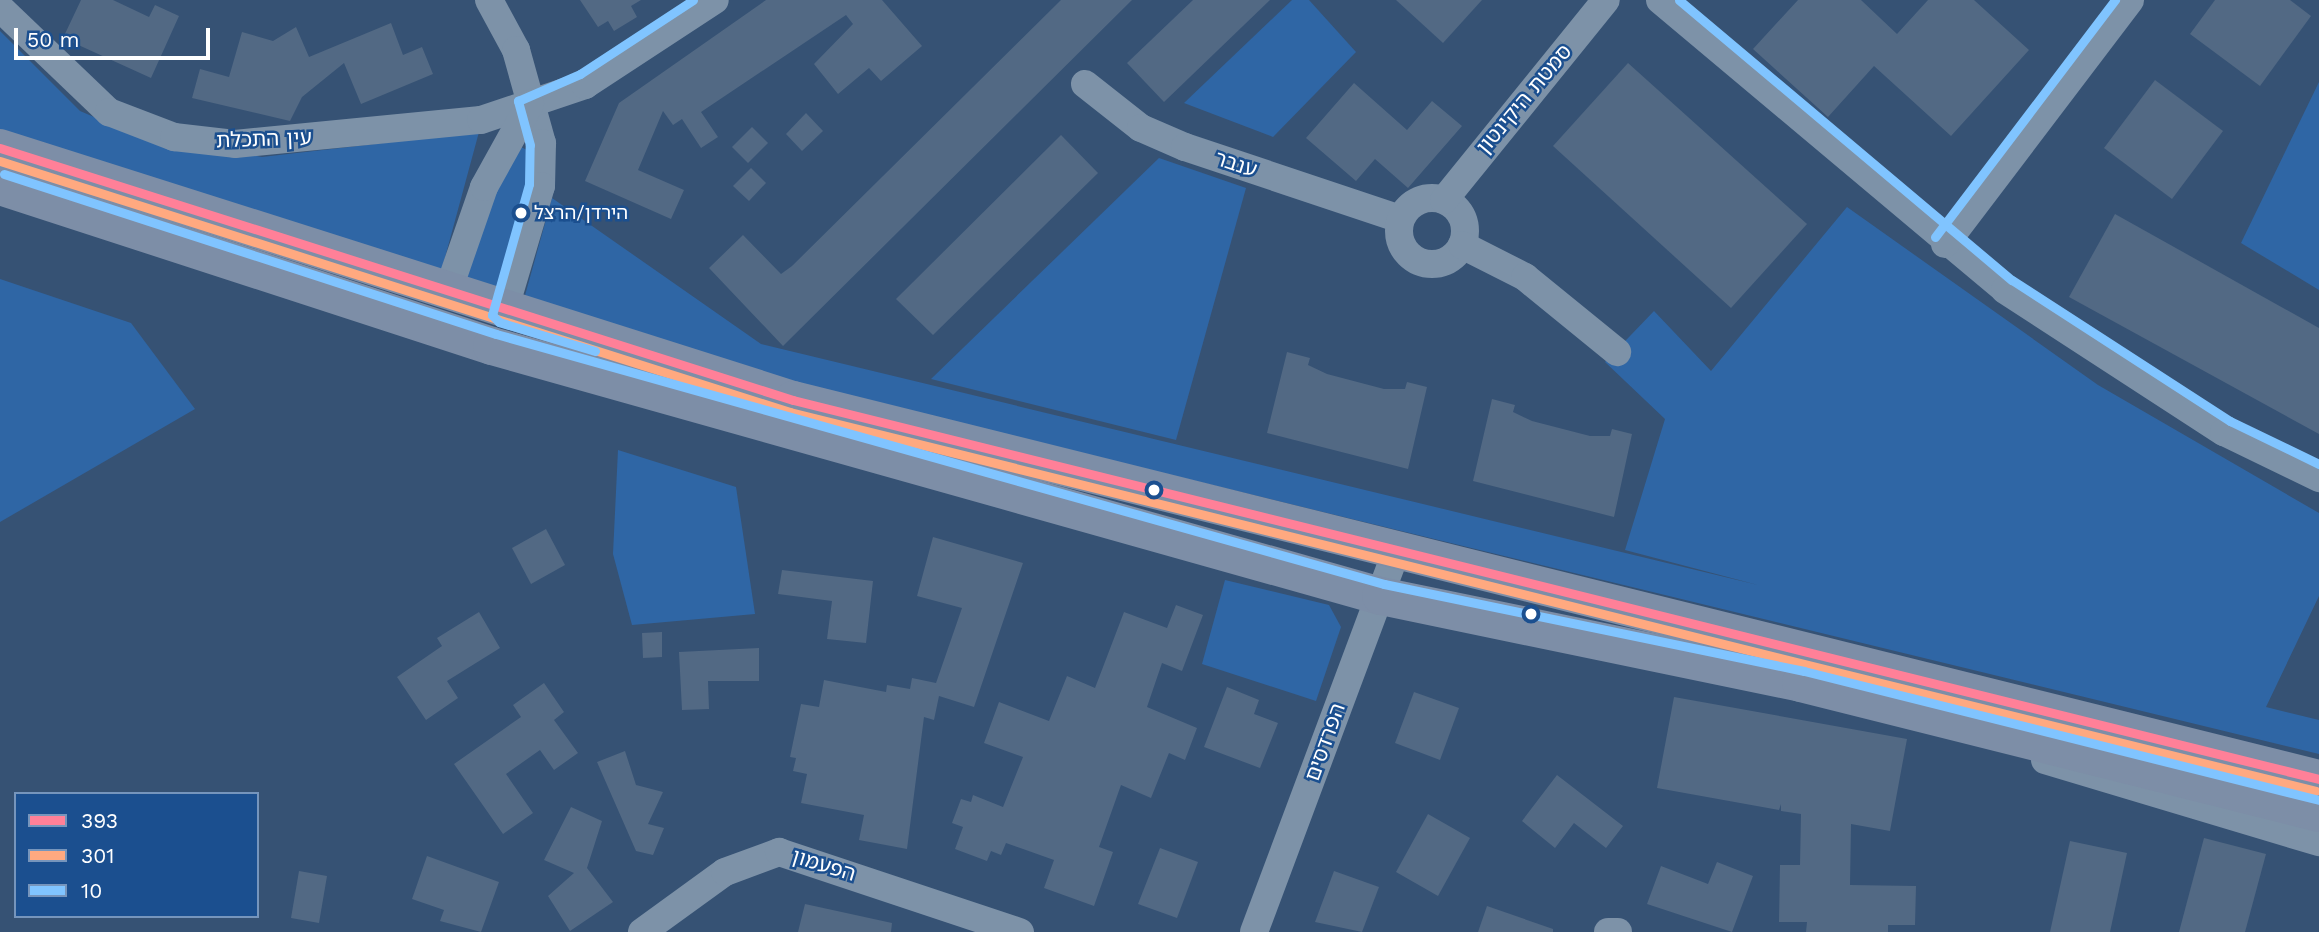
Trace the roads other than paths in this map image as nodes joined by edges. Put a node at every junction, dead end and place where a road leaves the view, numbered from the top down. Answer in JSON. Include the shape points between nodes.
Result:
{"nodes":[{"id":1,"x":489,"y":0,"type":"edge"},
{"id":2,"x":715,"y":0,"type":"edge"},
{"id":3,"x":1606,"y":0,"type":"edge"},
{"id":4,"x":1660,"y":0,"type":"edge"},
{"id":5,"x":2130,"y":0,"type":"edge"},
{"id":6,"x":0,"y":8,"type":"edge"},
{"id":7,"x":1085,"y":84,"type":"dead end"},
{"id":8,"x":530,"y":104,"type":"junction"},
{"id":9,"x":0,"y":148,"type":"edge"},
{"id":10,"x":0,"y":186,"type":"edge"},
{"id":11,"x":1444,"y":200,"type":"junction"},
{"id":12,"x":1400,"y":219,"type":"junction"},
{"id":13,"x":1945,"y":243,"type":"junction"},
{"id":14,"x":1462,"y":245,"type":"junction"},
{"id":15,"x":447,"y":294,"type":"junction"},
{"id":16,"x":504,"y":311,"type":"junction"},
{"id":17,"x":1617,"y":352,"type":"dead end"},
{"id":18,"x":2319,"y":478,"type":"edge"},
{"id":19,"x":1396,"y":552,"type":"junction"},
{"id":20,"x":1381,"y":596,"type":"junction"},
{"id":21,"x":1982,"y":726,"type":"junction"},
{"id":22,"x":2312,"y":773,"type":"edge"},
{"id":23,"x":2319,"y":813,"type":"edge"},
{"id":24,"x":2319,"y":842,"type":"edge"},
{"id":25,"x":642,"y":932,"type":"edge"},
{"id":26,"x":1020,"y":932,"type":"edge"},
{"id":27,"x":1254,"y":932,"type":"edge"},
{"id":28,"x":1608,"y":932,"type":"edge"},
{"id":29,"x":1618,"y":932,"type":"edge"}],
"edges":[{"from":1,"to":8,"type":"street","via":[[512,38]]},
{"from":2,"to":8,"type":"street","name":"עין התכלת","via":[[585,85]]},
{"from":3,"to":11,"type":"street","name":"סמטת היקינטון"},
{"from":4,"to":13,"type":"street"},
{"from":5,"to":13,"type":"street"},
{"from":6,"to":8,"type":"street","name":"עין התכלת","via":[[109,112],[174,137],[276,142],[468,122]]},
{"from":7,"to":12,"type":"street","name":"ענבר","via":[[1141,128],[1185,147]]},
{"from":8,"to":15,"type":"street","via":[[484,187]]},
{"from":8,"to":16,"type":"street","via":[[542,143],[541,186]]},
{"from":9,"to":15,"type":"main road"},
{"from":10,"to":20,"type":"main road","via":[[513,353]]},
{"from":11,"to":12,"type":"street","via":[[1424,198]]},
{"from":11,"to":14,"type":"street","via":[[1461,214]]},
{"from":12,"to":14,"type":"street","via":[[1401,244],[1414,259],[1435,264]]},
{"from":13,"to":18,"type":"street","via":[[2224,432]]},
{"from":14,"to":17,"type":"street","via":[[1525,277]]},
{"from":15,"to":16,"type":"main road"},
{"from":16,"to":19,"type":"main road","via":[[793,400]]},
{"from":19,"to":20,"type":"street","name":"הפרדסים"},
{"from":19,"to":22,"type":"main road"},
{"from":20,"to":21,"type":"main road"},
{"from":20,"to":27,"type":"street","name":"הפרדסים"},
{"from":21,"to":23,"type":"main road"},
{"from":21,"to":24,"type":"street","via":[[2006,743],[2116,786]]},
{"from":25,"to":26,"type":"street","name":"הפעמון","via":[[725,872],[779,852]]},
{"from":28,"to":29,"type":"street"}]}
